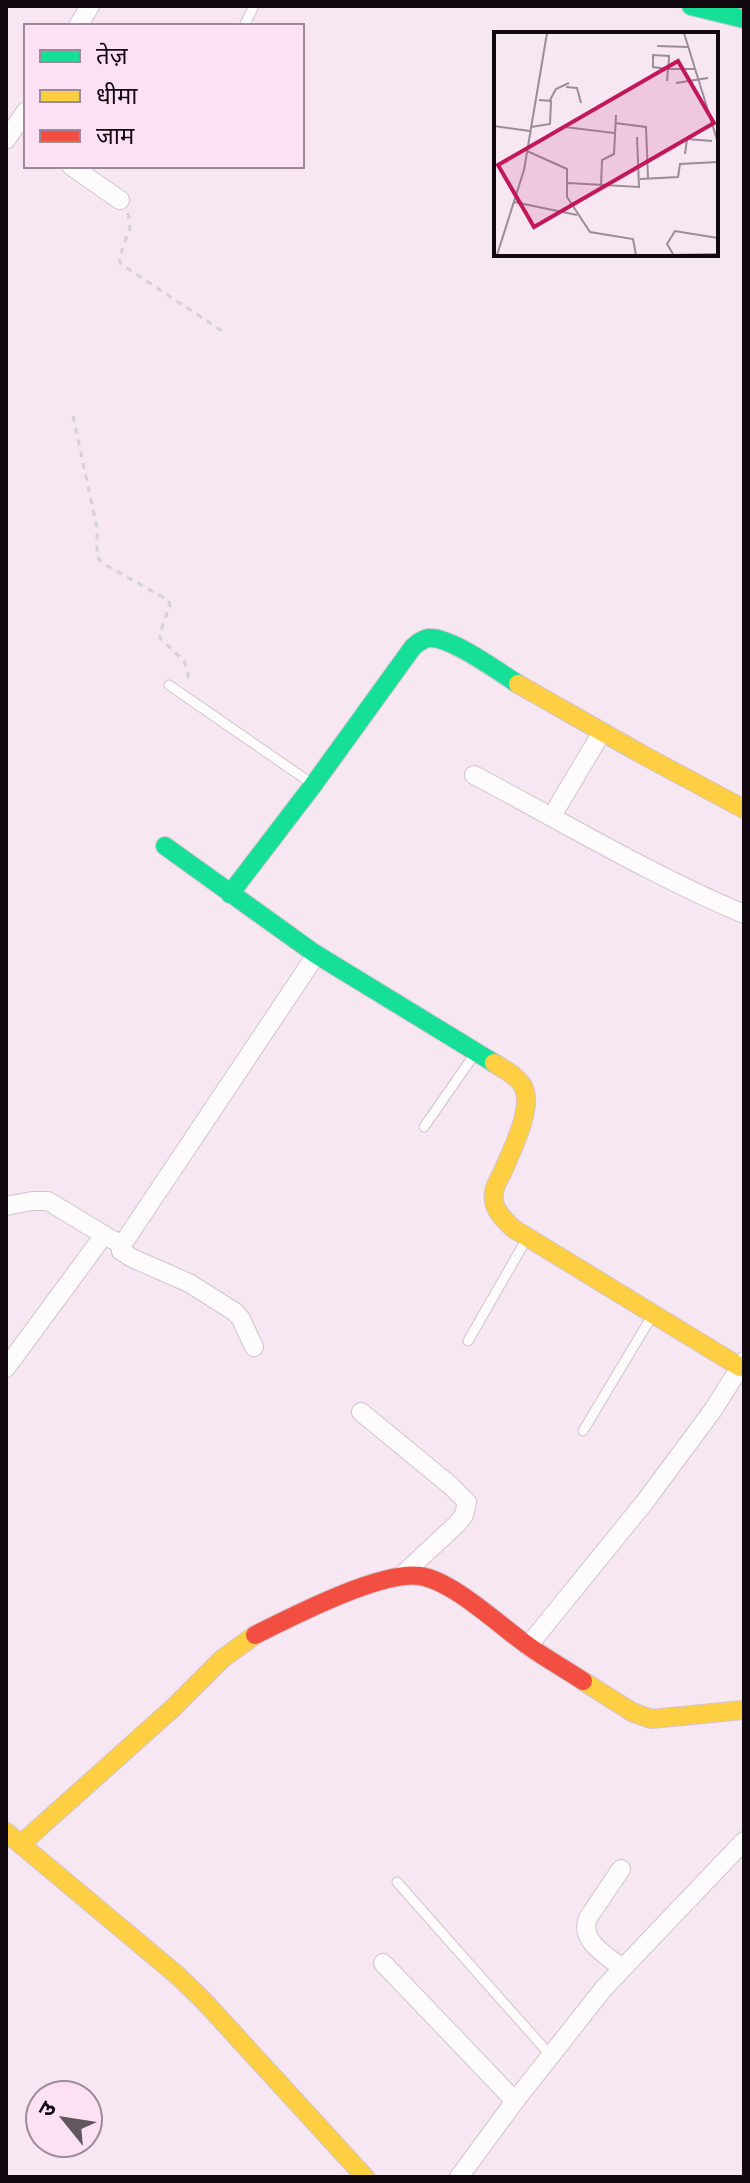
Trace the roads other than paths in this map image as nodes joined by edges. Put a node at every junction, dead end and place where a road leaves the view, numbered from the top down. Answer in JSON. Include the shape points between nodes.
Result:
{"nodes":[{"id":1,"x":90,"y":6,"type":"edge"},
{"id":2,"x":254,"y":6,"type":"edge"},
{"id":3,"x":691,"y":6,"type":"edge"},
{"id":4,"x":744,"y":19,"type":"edge"},
{"id":5,"x":79,"y":24,"type":"edge"},
{"id":6,"x":245,"y":24,"type":"edge"},
{"id":7,"x":24,"y":114,"type":"edge"},
{"id":8,"x":13,"y":131,"type":"edge"},
{"id":9,"x":74,"y":168,"type":"edge"},
{"id":10,"x":120,"y":200,"type":"road end"},
{"id":11,"x":169,"y":685,"type":"dead end"},
{"id":12,"x":602,"y":732,"type":"junction"},
{"id":13,"x":474,"y":775,"type":"dead end"},
{"id":14,"x":314,"y":784,"type":"junction"},
{"id":15,"x":744,"y":809,"type":"edge"},
{"id":16,"x":552,"y":816,"type":"junction"},
{"id":17,"x":165,"y":846,"type":"dead end"},
{"id":18,"x":230,"y":894,"type":"junction"},
{"id":19,"x":744,"y":914,"type":"edge"},
{"id":20,"x":316,"y":955,"type":"junction"},
{"id":21,"x":476,"y":1052,"type":"junction"},
{"id":22,"x":424,"y":1127,"type":"dead end"},
{"id":23,"x":6,"y":1206,"type":"edge"},
{"id":24,"x":104,"y":1235,"type":"junction"},
{"id":25,"x":528,"y":1237,"type":"junction"},
{"id":26,"x":122,"y":1245,"type":"junction"},
{"id":27,"x":653,"y":1313,"type":"junction"},
{"id":28,"x":468,"y":1341,"type":"dead end"},
{"id":29,"x":254,"y":1347,"type":"dead end"},
{"id":30,"x":742,"y":1364,"type":"edge"},
{"id":31,"x":6,"y":1368,"type":"edge"},
{"id":32,"x":361,"y":1412,"type":"dead end"},
{"id":33,"x":583,"y":1431,"type":"dead end"},
{"id":34,"x":400,"y":1577,"type":"junction"},
{"id":35,"x":528,"y":1646,"type":"junction"},
{"id":36,"x":744,"y":1710,"type":"edge"},
{"id":37,"x":6,"y":1832,"type":"edge"},
{"id":38,"x":744,"y":1841,"type":"edge"},
{"id":39,"x":21,"y":1844,"type":"junction"},
{"id":40,"x":621,"y":1869,"type":"dead end"},
{"id":41,"x":397,"y":1882,"type":"dead end"},
{"id":42,"x":383,"y":1963,"type":"dead end"},
{"id":43,"x":622,"y":1968,"type":"junction"},
{"id":44,"x":551,"y":2056,"type":"junction"},
{"id":45,"x":515,"y":2101,"type":"junction"},
{"id":46,"x":365,"y":2177,"type":"edge"},
{"id":47,"x":459,"y":2177,"type":"edge"}],
"edges":[{"from":1,"to":5,"type":"street"},
{"from":2,"to":6,"type":"lane"},
{"from":3,"to":4,"type":"main road"},
{"from":7,"to":8,"type":"street"},
{"from":9,"to":10,"type":"street"},
{"from":11,"to":14,"type":"lane"},
{"from":12,"to":14,"type":"main road","via":[[454,644],[433,637],[413,647]]},
{"from":12,"to":15,"type":"main road"},
{"from":12,"to":16,"type":"street"},
{"from":13,"to":16,"type":"street"},
{"from":14,"to":18,"type":"main road"},
{"from":16,"to":19,"type":"street"},
{"from":17,"to":18,"type":"main road"},
{"from":18,"to":20,"type":"main road"},
{"from":20,"to":21,"type":"main road"},
{"from":20,"to":26,"type":"street"},
{"from":21,"to":22,"type":"lane"},
{"from":21,"to":25,"type":"main road","via":[[512,1074],[527,1099],[494,1205]]},
{"from":23,"to":24,"type":"street","via":[[48,1201]]},
{"from":24,"to":26,"type":"street"},
{"from":24,"to":31,"type":"street"},
{"from":25,"to":27,"type":"main road"},
{"from":25,"to":28,"type":"lane"},
{"from":26,"to":29,"type":"street","via":[[121,1251],[132,1258],[189,1283],[235,1312]]},
{"from":27,"to":30,"type":"main road"},
{"from":27,"to":33,"type":"lane"},
{"from":30,"to":35,"type":"street","via":[[654,1490]]},
{"from":32,"to":34,"type":"street","via":[[467,1502],[458,1523]]},
{"from":34,"to":35,"type":"main road","via":[[420,1576],[446,1585]]},
{"from":34,"to":39,"type":"main road","via":[[375,1582],[256,1635],[222,1659]]},
{"from":35,"to":36,"type":"main road","via":[[607,1698],[651,1719]]},
{"from":37,"to":39,"type":"main road"},
{"from":38,"to":43,"type":"street"},
{"from":39,"to":46,"type":"main road","via":[[203,2000]]},
{"from":40,"to":43,"type":"street","via":[[588,1918],[585,1932]]},
{"from":41,"to":44,"type":"lane"},
{"from":42,"to":45,"type":"street"},
{"from":43,"to":44,"type":"street"},
{"from":44,"to":45,"type":"street"},
{"from":45,"to":47,"type":"street"}]}
